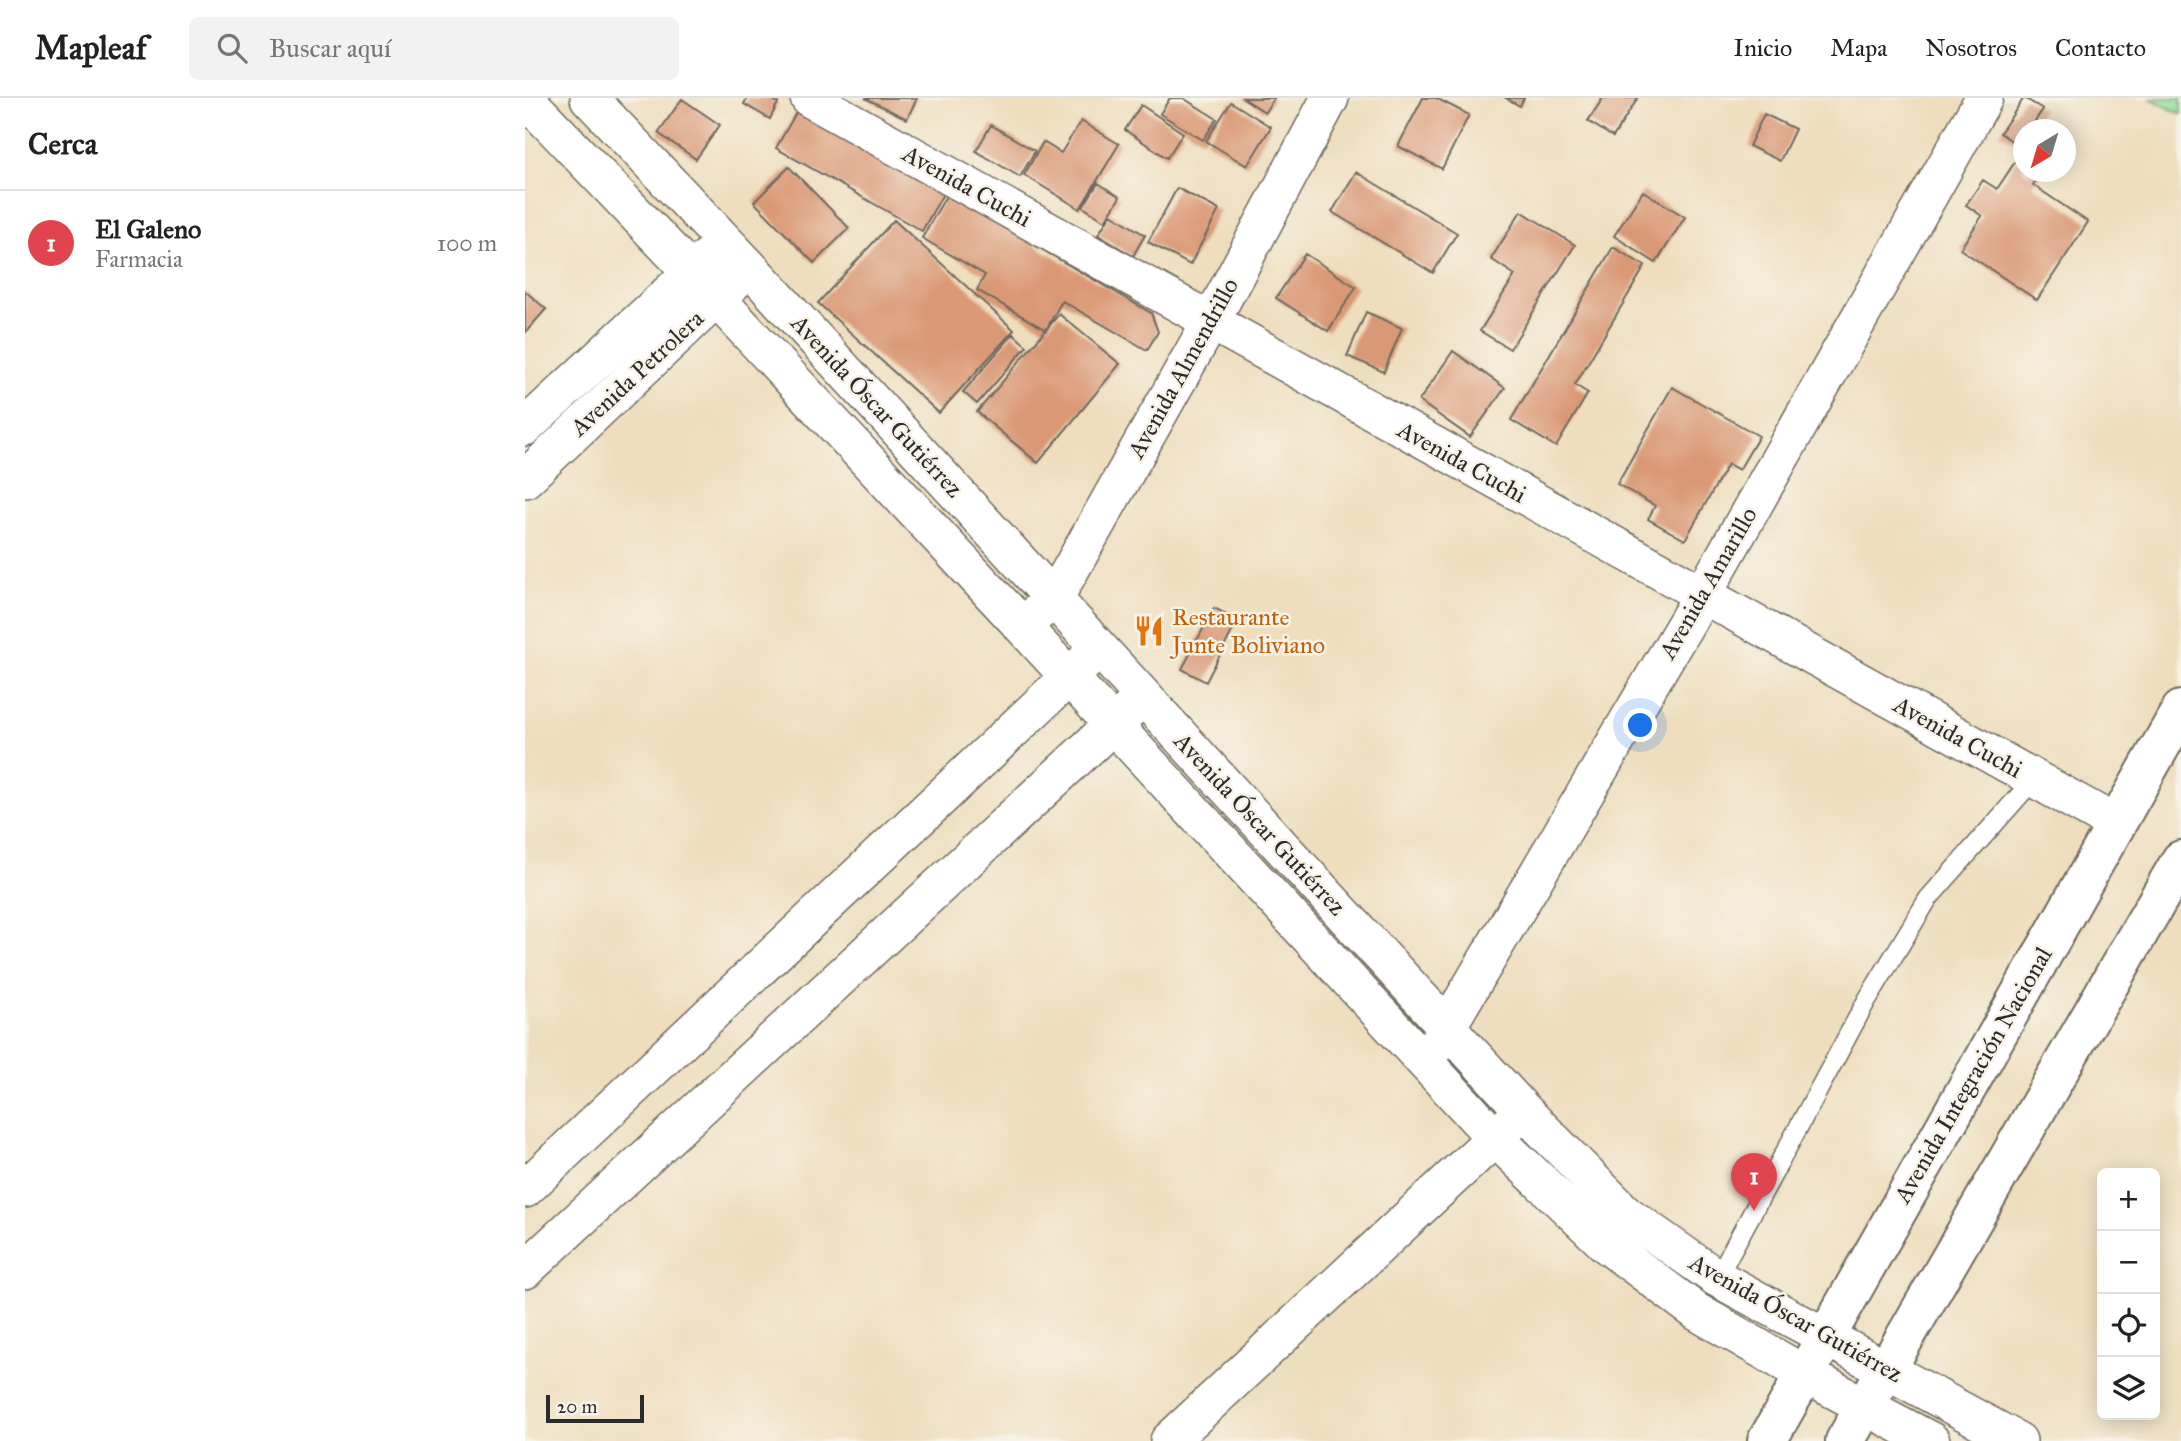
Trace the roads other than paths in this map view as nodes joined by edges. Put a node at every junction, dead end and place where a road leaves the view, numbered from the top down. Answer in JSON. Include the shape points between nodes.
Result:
{"nodes":[{"id":1,"x":525,"y":98,"type":"edge"},
{"id":2,"x":586,"y":98,"type":"edge"},
{"id":3,"x":809,"y":98,"type":"edge"},
{"id":4,"x":1330,"y":98,"type":"edge"},
{"id":5,"x":1984,"y":98,"type":"edge"},
{"id":6,"x":622,"y":112,"type":"edge"},
{"id":7,"x":562,"y":137,"type":"junction"},
{"id":8,"x":594,"y":171,"type":"junction"},
{"id":9,"x":724,"y":242,"type":"junction"},
{"id":10,"x":750,"y":268,"type":"junction"},
{"id":11,"x":703,"y":286,"type":"junction"},
{"id":12,"x":1210,"y":321,"type":"junction"},
{"id":13,"x":525,"y":427,"type":"edge"},
{"id":14,"x":525,"y":479,"type":"edge"},
{"id":15,"x":1702,"y":596,"type":"junction"},
{"id":16,"x":1054,"y":599,"type":"junction"},
{"id":17,"x":1022,"y":626,"type":"junction"},
{"id":18,"x":1098,"y":649,"type":"junction"},
{"id":19,"x":1069,"y":677,"type":"junction"},
{"id":20,"x":1143,"y":697,"type":"junction"},
{"id":21,"x":2181,"y":710,"type":"edge"},
{"id":22,"x":1112,"y":725,"type":"junction"},
{"id":23,"x":2034,"y":779,"type":"junction"},
{"id":24,"x":2116,"y":824,"type":"junction"},
{"id":25,"x":2179,"y":868,"type":"edge"},
{"id":26,"x":1448,"y":1026,"type":"junction"},
{"id":27,"x":1426,"y":1064,"type":"junction"},
{"id":28,"x":1524,"y":1111,"type":"junction"},
{"id":29,"x":1495,"y":1139,"type":"junction"},
{"id":30,"x":525,"y":1189,"type":"edge"},
{"id":31,"x":525,"y":1270,"type":"edge"},
{"id":32,"x":1717,"y":1278,"type":"junction"},
{"id":33,"x":1825,"y":1335,"type":"junction"},
{"id":34,"x":1885,"y":1369,"type":"junction"},
{"id":35,"x":1804,"y":1374,"type":"junction"},
{"id":36,"x":1865,"y":1405,"type":"junction"},
{"id":37,"x":1169,"y":1441,"type":"edge"},
{"id":38,"x":1767,"y":1441,"type":"edge"},
{"id":39,"x":1845,"y":1441,"type":"edge"},
{"id":40,"x":1931,"y":1441,"type":"edge"},
{"id":41,"x":2018,"y":1441,"type":"edge"}],
"edges":[{"from":1,"to":7,"type":"street","name":"Avenida Óscar Gutiérrez"},
{"from":2,"to":6,"type":"street","name":"Avenida Óscar Gutiérrez"},
{"from":2,"to":7,"type":"street"},
{"from":3,"to":12,"type":"street","name":"Avenida Cuchi"},
{"from":4,"to":12,"type":"street","name":"Avenida Almendrillo"},
{"from":5,"to":15,"type":"street","name":"Avenida Amarillo"},
{"from":6,"to":8,"type":"street"},
{"from":6,"to":9,"type":"street","name":"Avenida Óscar Gutiérrez"},
{"from":7,"to":8,"type":"street","name":"Avenida Óscar Gutiérrez"},
{"from":8,"to":11,"type":"street","name":"Avenida Óscar Gutiérrez"},
{"from":9,"to":10,"type":"street","name":"Avenida Óscar Gutiérrez"},
{"from":9,"to":11,"type":"street","name":"Avenida Petrolera"},
{"from":10,"to":11,"type":"street","name":"Avenida Petrolera"},
{"from":10,"to":16,"type":"street","name":"Avenida Óscar Gutiérrez"},
{"from":11,"to":13,"type":"street","name":"Avenida Petrolera"},
{"from":11,"to":14,"type":"street","name":"Avenida Petrolera"},
{"from":11,"to":17,"type":"street","name":"Avenida Óscar Gutiérrez"},
{"from":12,"to":15,"type":"street","name":"Avenida Cuchi"},
{"from":12,"to":16,"type":"street","name":"Avenida Almendrillo"},
{"from":15,"to":23,"type":"street","name":"Avenida Cuchi"},
{"from":15,"to":26,"type":"street","name":"Avenida Amarillo"},
{"from":16,"to":17,"type":"street","name":"Avenida Almendrillo"},
{"from":16,"to":18,"type":"street","name":"Avenida Óscar Gutiérrez"},
{"from":17,"to":19,"type":"street","name":"Avenida Óscar Gutiérrez"},
{"from":18,"to":19,"type":"street"},
{"from":18,"to":20,"type":"street","name":"Avenida Óscar Gutiérrez"},
{"from":19,"to":22,"type":"street","name":"Avenida Óscar Gutiérrez"},
{"from":19,"to":30,"type":"street"},
{"from":20,"to":22,"type":"street"},
{"from":20,"to":26,"type":"street","name":"Avenida Óscar Gutiérrez"},
{"from":21,"to":24,"type":"main road","name":"Avenida Integración Nacional"},
{"from":22,"to":27,"type":"street","name":"Avenida Óscar Gutiérrez"},
{"from":22,"to":31,"type":"street"},
{"from":23,"to":24,"type":"street","name":"Avenida Cuchi"},
{"from":23,"to":32,"type":"lane","via":[[1928,899],[1867,1000]]},
{"from":24,"to":33,"type":"main road","name":"Avenida Integración Nacional"},
{"from":25,"to":34,"type":"main road"},
{"from":26,"to":27,"type":"street","name":"Avenida Amarillo"},
{"from":26,"to":28,"type":"street","name":"Avenida Óscar Gutiérrez"},
{"from":27,"to":29,"type":"street","name":"Avenida Óscar Gutiérrez"},
{"from":28,"to":29,"type":"street"},
{"from":28,"to":32,"type":"street","name":"Avenida Óscar Gutiérrez","via":[[1626,1214]]},
{"from":29,"to":35,"type":"street","name":"Avenida Óscar Gutiérrez","via":[[1607,1245],[1697,1312]]},
{"from":29,"to":37,"type":"street"},
{"from":32,"to":33,"type":"street","name":"Avenida Óscar Gutiérrez"},
{"from":33,"to":34,"type":"street","name":"Avenida Óscar Gutiérrez"},
{"from":33,"to":35,"type":"main road","name":"Avenida Integración Nacional"},
{"from":34,"to":36,"type":"main road"},
{"from":34,"to":41,"type":"street","name":"Avenida Óscar Gutiérrez"},
{"from":35,"to":36,"type":"street","name":"Avenida Óscar Gutiérrez"},
{"from":35,"to":38,"type":"main road","name":"Avenida Integración Nacional"},
{"from":36,"to":39,"type":"main road"},
{"from":36,"to":40,"type":"street","name":"Avenida Óscar Gutiérrez"}]}
